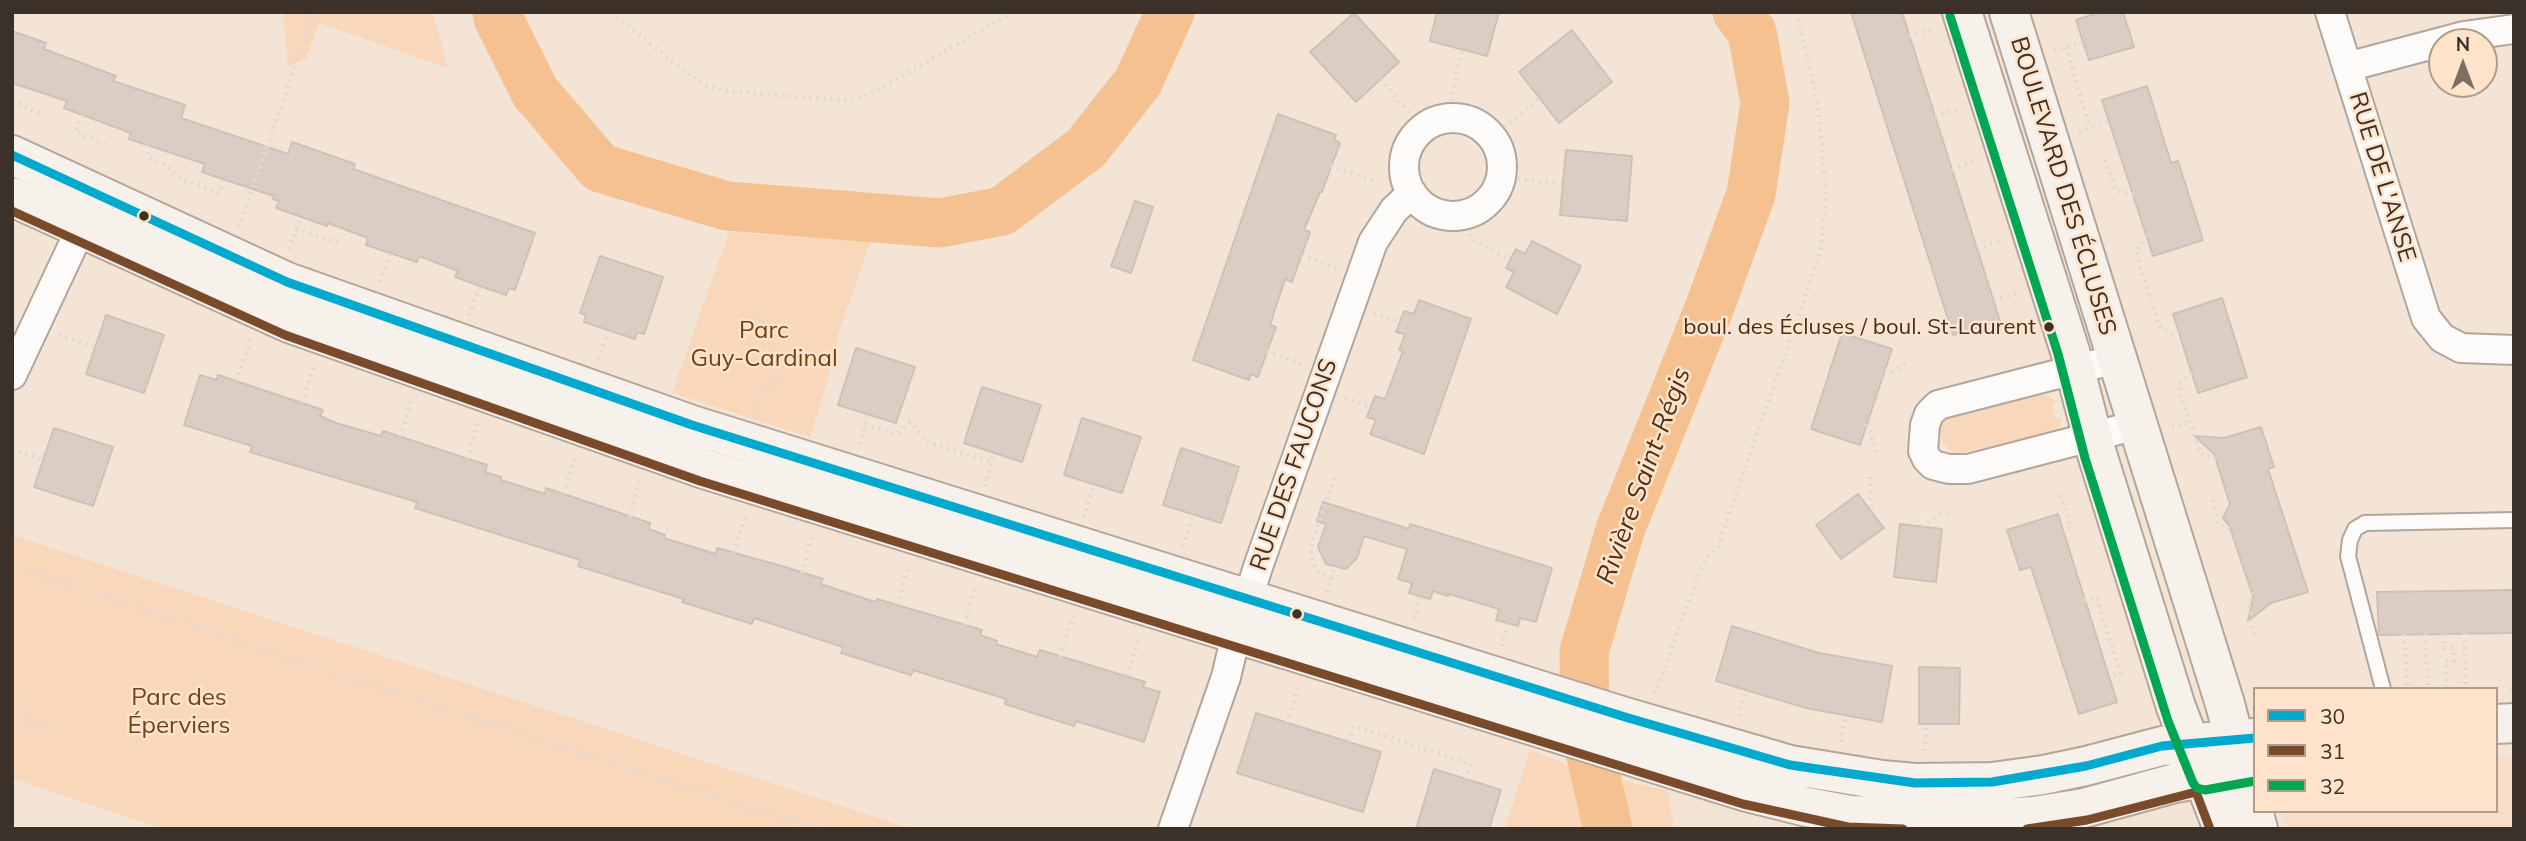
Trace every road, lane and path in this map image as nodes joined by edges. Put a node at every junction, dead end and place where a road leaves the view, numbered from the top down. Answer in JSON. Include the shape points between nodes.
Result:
{"nodes":[{"id":1,"x":612,"y":12,"type":"edge"},
{"id":2,"x":1013,"y":12,"type":"edge"},
{"id":3,"x":1797,"y":12,"type":"edge"},
{"id":4,"x":2009,"y":12,"type":"edge"},
{"id":5,"x":2330,"y":12,"type":"edge"},
{"id":6,"x":311,"y":13,"type":"edge"},
{"id":7,"x":1953,"y":19,"type":"edge"},
{"id":8,"x":2514,"y":29,"type":"edge"},
{"id":9,"x":1909,"y":36,"type":"dead end"},
{"id":10,"x":2083,"y":42,"type":"dead end"},
{"id":11,"x":2066,"y":47,"type":"junction"},
{"id":12,"x":1462,"y":50,"type":"dead end"},
{"id":13,"x":2046,"y":53,"type":"dead end"},
{"id":14,"x":2347,"y":67,"type":"junction"},
{"id":15,"x":1381,"y":79,"type":"dead end"},
{"id":16,"x":1540,"y":98,"type":"dead end"},
{"id":17,"x":12,"y":101,"type":"edge"},
{"id":18,"x":1451,"y":101,"type":"dead end"},
{"id":19,"x":1969,"y":106,"type":"dead end"},
{"id":20,"x":1410,"y":114,"type":"dead end"},
{"id":21,"x":44,"y":115,"type":"dead end"},
{"id":22,"x":82,"y":115,"type":"dead end"},
{"id":23,"x":1936,"y":117,"type":"dead end"},
{"id":24,"x":2108,"y":122,"type":"dead end"},
{"id":25,"x":1504,"y":127,"type":"dead end"},
{"id":26,"x":2090,"y":128,"type":"junction"},
{"id":27,"x":2072,"y":135,"type":"dead end"},
{"id":28,"x":105,"y":144,"type":"dead end"},
{"id":29,"x":147,"y":145,"type":"dead end"},
{"id":30,"x":12,"y":155,"type":"edge"},
{"id":31,"x":1985,"y":157,"type":"dead end"},
{"id":32,"x":2105,"y":160,"type":"dead end"},
{"id":33,"x":1331,"y":166,"type":"dead end"},
{"id":34,"x":1952,"y":170,"type":"dead end"},
{"id":35,"x":223,"y":179,"type":"dead end"},
{"id":36,"x":1518,"y":179,"type":"dead end"},
{"id":37,"x":1374,"y":181,"type":"dead end"},
{"id":38,"x":1563,"y":184,"type":"dead end"},
{"id":39,"x":97,"y":194,"type":"junction"},
{"id":40,"x":1412,"y":194,"type":"dead end"},
{"id":41,"x":2134,"y":194,"type":"dead end"},
{"id":42,"x":12,"y":197,"type":"edge"},
{"id":43,"x":301,"y":217,"type":"dead end"},
{"id":44,"x":80,"y":229,"type":"junction"},
{"id":45,"x":296,"y":229,"type":"junction"},
{"id":46,"x":1470,"y":234,"type":"dead end"},
{"id":47,"x":2146,"y":234,"type":"dead end"},
{"id":48,"x":235,"y":237,"type":"dead end"},
{"id":49,"x":2010,"y":237,"type":"dead end"},
{"id":50,"x":343,"y":244,"type":"dead end"},
{"id":51,"x":1977,"y":248,"type":"dead end"},
{"id":52,"x":390,"y":253,"type":"dead end"},
{"id":53,"x":1302,"y":256,"type":"dead end"},
{"id":54,"x":285,"y":260,"type":"dead end"},
{"id":55,"x":1510,"y":260,"type":"dead end"},
{"id":56,"x":1342,"y":272,"type":"dead end"},
{"id":57,"x":480,"y":286,"type":"dead end"},
{"id":58,"x":2026,"y":290,"type":"dead end"},
{"id":59,"x":377,"y":293,"type":"dead end"},
{"id":60,"x":1994,"y":301,"type":"dead end"},
{"id":61,"x":759,"y":310,"type":"dead end"},
{"id":62,"x":1367,"y":311,"type":"dead end"},
{"id":63,"x":1400,"y":323,"type":"dead end"},
{"id":64,"x":466,"y":324,"type":"dead end"},
{"id":65,"x":609,"y":330,"type":"dead end"},
{"id":66,"x":254,"y":331,"type":"dead end"},
{"id":67,"x":54,"y":333,"type":"dead end"},
{"id":68,"x":2179,"y":334,"type":"dead end"},
{"id":69,"x":95,"y":347,"type":"dead end"},
{"id":70,"x":2514,"y":349,"type":"edge"},
{"id":71,"x":1267,"y":351,"type":"dead end"},
{"id":72,"x":318,"y":355,"type":"dead end"},
{"id":73,"x":2116,"y":359,"type":"junction"},
{"id":74,"x":1907,"y":363,"type":"dead end"},
{"id":75,"x":1308,"y":367,"type":"dead end"},
{"id":76,"x":595,"y":369,"type":"dead end"},
{"id":77,"x":1885,"y":370,"type":"dead end"},
{"id":78,"x":2075,"y":370,"type":"junction"},
{"id":79,"x":2191,"y":372,"type":"dead end"},
{"id":80,"x":12,"y":375,"type":"edge"},
{"id":81,"x":236,"y":381,"type":"dead end"},
{"id":82,"x":415,"y":389,"type":"dead end"},
{"id":83,"x":1340,"y":396,"type":"dead end"},
{"id":84,"x":302,"y":403,"type":"dead end"},
{"id":85,"x":1371,"y":407,"type":"dead end"},
{"id":86,"x":481,"y":413,"type":"dead end"},
{"id":87,"x":868,"y":414,"type":"dead end"},
{"id":88,"x":751,"y":420,"type":"dead end"},
{"id":89,"x":2189,"y":423,"type":"junction"},
{"id":90,"x":1867,"y":424,"type":"dead end"},
{"id":91,"x":865,"y":425,"type":"junction"},
{"id":92,"x":2151,"y":427,"type":"junction"},
{"id":93,"x":400,"y":437,"type":"dead end"},
{"id":94,"x":2093,"y":437,"type":"junction"},
{"id":95,"x":578,"y":447,"type":"dead end"},
{"id":96,"x":12,"y":449,"type":"edge"},
{"id":97,"x":994,"y":453,"type":"dead end"},
{"id":98,"x":1878,"y":454,"type":"dead end"},
{"id":99,"x":856,"y":456,"type":"dead end"},
{"id":100,"x":2216,"y":458,"type":"dead end"},
{"id":101,"x":467,"y":459,"type":"dead end"},
{"id":102,"x":44,"y":460,"type":"dead end"},
{"id":103,"x":992,"y":462,"type":"junction"},
{"id":104,"x":643,"y":470,"type":"dead end"},
{"id":105,"x":1335,"y":475,"type":"dead end"},
{"id":106,"x":1870,"y":477,"type":"dead end"},
{"id":107,"x":1094,"y":484,"type":"dead end"},
{"id":108,"x":564,"y":494,"type":"dead end"},
{"id":109,"x":982,"y":495,"type":"dead end"},
{"id":110,"x":2060,"y":495,"type":"dead end"},
{"id":111,"x":2213,"y":500,"type":"dead end"},
{"id":112,"x":748,"y":505,"type":"dead end"},
{"id":113,"x":1871,"y":512,"type":"dead end"},
{"id":114,"x":1949,"y":513,"type":"dead end"},
{"id":115,"x":1193,"y":514,"type":"dead end"},
{"id":116,"x":630,"y":517,"type":"dead end"},
{"id":117,"x":2514,"y":520,"type":"edge"},
{"id":118,"x":1082,"y":525,"type":"dead end"},
{"id":119,"x":815,"y":526,"type":"dead end"},
{"id":120,"x":1922,"y":526,"type":"dead end"},
{"id":121,"x":2230,"y":529,"type":"dead end"},
{"id":122,"x":2063,"y":530,"type":"dead end"},
{"id":123,"x":734,"y":553,"type":"dead end"},
{"id":124,"x":913,"y":556,"type":"dead end"},
{"id":125,"x":1180,"y":556,"type":"dead end"},
{"id":126,"x":12,"y":565,"type":"edge"},
{"id":127,"x":1335,"y":566,"type":"dead end"},
{"id":128,"x":802,"y":573,"type":"dead end"},
{"id":129,"x":979,"y":576,"type":"dead end"},
{"id":130,"x":1332,"y":578,"type":"junction"},
{"id":131,"x":2252,"y":592,"type":"dead end"},
{"id":132,"x":1421,"y":596,"type":"dead end"},
{"id":133,"x":1248,"y":598,"type":"junction"},
{"id":134,"x":2084,"y":600,"type":"dead end"},
{"id":135,"x":1325,"y":602,"type":"dead end"},
{"id":136,"x":897,"y":605,"type":"dead end"},
{"id":137,"x":1077,"y":606,"type":"dead end"},
{"id":138,"x":1508,"y":623,"type":"dead end"},
{"id":139,"x":964,"y":625,"type":"dead end"},
{"id":140,"x":1143,"y":627,"type":"dead end"},
{"id":141,"x":1411,"y":629,"type":"dead end"},
{"id":142,"x":2404,"y":634,"type":"dead end"},
{"id":143,"x":2425,"y":634,"type":"dead end"},
{"id":144,"x":2443,"y":634,"type":"dead end"},
{"id":145,"x":2465,"y":634,"type":"dead end"},
{"id":146,"x":1236,"y":635,"type":"junction"},
{"id":147,"x":2255,"y":637,"type":"dead end"},
{"id":148,"x":1499,"y":656,"type":"dead end"},
{"id":149,"x":1060,"y":657,"type":"dead end"},
{"id":150,"x":2514,"y":662,"type":"edge"},
{"id":151,"x":1127,"y":676,"type":"dead end"},
{"id":152,"x":1302,"y":676,"type":"dead end"},
{"id":153,"x":2109,"y":677,"type":"dead end"},
{"id":154,"x":2383,"y":687,"type":"edge"},
{"id":155,"x":2408,"y":687,"type":"edge"},
{"id":156,"x":2428,"y":687,"type":"edge"},
{"id":157,"x":2447,"y":687,"type":"edge"},
{"id":158,"x":2465,"y":687,"type":"edge"},
{"id":159,"x":1746,"y":690,"type":"dead end"},
{"id":160,"x":19,"y":704,"type":"dead end"},
{"id":161,"x":1639,"y":710,"type":"junction"},
{"id":162,"x":2507,"y":714,"type":"edge"},
{"id":163,"x":1845,"y":715,"type":"dead end"},
{"id":164,"x":49,"y":723,"type":"dead end"},
{"id":165,"x":1287,"y":723,"type":"dead end"},
{"id":166,"x":1926,"y":724,"type":"dead end"},
{"id":167,"x":29,"y":725,"type":"junction"},
{"id":168,"x":12,"y":727,"type":"edge"},
{"id":169,"x":1735,"y":728,"type":"dead end"},
{"id":170,"x":1349,"y":742,"type":"dead end"},
{"id":171,"x":1839,"y":754,"type":"dead end"},
{"id":172,"x":2247,"y":754,"type":"edge"},
{"id":173,"x":2197,"y":761,"type":"junction"},
{"id":174,"x":1924,"y":762,"type":"dead end"},
{"id":175,"x":1466,"y":779,"type":"dead end"},
{"id":176,"x":2253,"y":795,"type":"edge"},
{"id":177,"x":1884,"y":823,"type":"edge"},
{"id":178,"x":818,"y":829,"type":"edge"},
{"id":179,"x":1172,"y":829,"type":"edge"},
{"id":180,"x":2223,"y":829,"type":"edge"}],
"edges":[{"from":1,"to":2,"type":"path","via":[[706,85],[726,91],[844,100],[880,89]]},
{"from":3,"to":161,"type":"path","via":[[1818,106],[1826,199],[1820,253],[1718,546],[1700,570]]},
{"from":4,"to":73,"type":"street","name":"BOULEVARD DES ÉCLUSES"},
{"from":5,"to":14,"type":"street","name":"RUE DE L'ANSE"},
{"from":6,"to":48,"type":"path"},
{"from":7,"to":9,"type":"path"},
{"from":7,"to":78,"type":"street","name":"BOULEVARD DES ÉCLUSES"},
{"from":8,"to":14,"type":"street","via":[[2464,36]]},
{"from":10,"to":11,"type":"path"},
{"from":11,"to":13,"type":"path"},
{"from":11,"to":26,"type":"path"},
{"from":12,"to":18,"type":"path"},
{"from":14,"to":70,"type":"street","name":"RUE DE L'ANSE","via":[[2426,318],[2442,338],[2461,348]]},
{"from":15,"to":20,"type":"path"},
{"from":16,"to":25,"type":"path"},
{"from":17,"to":21,"type":"path"},
{"from":19,"to":23,"type":"path"},
{"from":22,"to":28,"type":"path","via":[[75,132]]},
{"from":24,"to":26,"type":"path"},
{"from":26,"to":27,"type":"path"},
{"from":29,"to":35,"type":"path","via":[[148,157],[181,179],[220,193]]},
{"from":30,"to":39,"type":"street"},
{"from":31,"to":34,"type":"path"},
{"from":32,"to":41,"type":"path","via":[[2116,191]]},
{"from":33,"to":37,"type":"path"},
{"from":36,"to":38,"type":"path"},
{"from":39,"to":44,"type":"street"},
{"from":39,"to":133,"type":"street","via":[[287,282],[643,408]]},
{"from":40,"to":133,"type":"street","name":"RUE DES FAUCONS","via":[[1394,209],[1373,242]]},
{"from":42,"to":44,"type":"street"},
{"from":43,"to":45,"type":"path"},
{"from":44,"to":80,"type":"street"},
{"from":44,"to":146,"type":"street","via":[[289,323],[448,379],[749,484]]},
{"from":45,"to":50,"type":"path"},
{"from":45,"to":54,"type":"path"},
{"from":46,"to":55,"type":"path"},
{"from":47,"to":68,"type":"path","via":[[2136,252],[2159,326]]},
{"from":49,"to":51,"type":"path"},
{"from":52,"to":59,"type":"path"},
{"from":53,"to":56,"type":"path"},
{"from":57,"to":64,"type":"path"},
{"from":58,"to":60,"type":"path"},
{"from":61,"to":88,"type":"path","via":[[757,321],[778,352],[780,363]]},
{"from":62,"to":63,"type":"path"},
{"from":65,"to":76,"type":"path"},
{"from":66,"to":81,"type":"path"},
{"from":67,"to":69,"type":"path"},
{"from":71,"to":75,"type":"path"},
{"from":72,"to":84,"type":"path"},
{"from":73,"to":78,"type":"street","name":"BOULEVARD DES ÉCLUSES"},
{"from":73,"to":92,"type":"street","name":"BOULEVARD DES ÉCLUSES"},
{"from":74,"to":77,"type":"path","via":[[1892,372]]},
{"from":78,"to":94,"type":"street","name":"BOULEVARD DES ÉCLUSES"},
{"from":78,"to":94,"type":"street","name":"BOULEVARD DES ÉCLUSES","via":[[1938,405],[1925,425],[1923,451],[1933,465],[1957,470]]},
{"from":79,"to":89,"type":"path","via":[[2178,386]]},
{"from":82,"to":93,"type":"path"},
{"from":83,"to":85,"type":"path"},
{"from":86,"to":101,"type":"path"},
{"from":87,"to":91,"type":"path"},
{"from":89,"to":92,"type":"path"},
{"from":89,"to":100,"type":"path","via":[[2202,454]]},
{"from":90,"to":98,"type":"path"},
{"from":91,"to":99,"type":"path"},
{"from":91,"to":103,"type":"path","via":[[897,433],[910,422],[928,442]]},
{"from":92,"to":94,"type":"street","name":"BOULEVARD DES ÉCLUSES"},
{"from":92,"to":172,"type":"street","name":"BOULEVARD DES ÉCLUSES","via":[[2225,704]]},
{"from":94,"to":173,"type":"street","name":"BOULEVARD DES ÉCLUSES"},
{"from":95,"to":108,"type":"path"},
{"from":96,"to":102,"type":"path"},
{"from":97,"to":103,"type":"path"},
{"from":103,"to":109,"type":"path"},
{"from":104,"to":116,"type":"path"},
{"from":105,"to":130,"type":"path","via":[[1311,552],[1319,572]]},
{"from":106,"to":113,"type":"path"},
{"from":107,"to":118,"type":"path"},
{"from":110,"to":122,"type":"path","via":[[2071,527]]},
{"from":111,"to":121,"type":"path","via":[[2218,523]]},
{"from":112,"to":123,"type":"path"},
{"from":114,"to":120,"type":"path","via":[[1940,513]]},
{"from":115,"to":125,"type":"path"},
{"from":117,"to":154,"type":"lane","via":[[2365,523],[2355,529],[2348,556]]},
{"from":119,"to":128,"type":"path"},
{"from":124,"to":136,"type":"path"},
{"from":126,"to":178,"type":"path"},
{"from":127,"to":130,"type":"path"},
{"from":129,"to":139,"type":"path"},
{"from":130,"to":135,"type":"path"},
{"from":131,"to":147,"type":"path","via":[[2248,612]]},
{"from":132,"to":141,"type":"path"},
{"from":133,"to":146,"type":"street","name":"RUE DES FAUCONS"},
{"from":133,"to":161,"type":"street","via":[[1551,694]]},
{"from":134,"to":153,"type":"path","via":[[2096,597],[2121,673]]},
{"from":137,"to":149,"type":"path"},
{"from":138,"to":148,"type":"path"},
{"from":140,"to":151,"type":"path"},
{"from":142,"to":155,"type":"path"},
{"from":143,"to":156,"type":"path"},
{"from":144,"to":157,"type":"path","via":[[2444,648],[2453,648],[2454,661],[2445,661]]},
{"from":145,"to":158,"type":"path"},
{"from":146,"to":177,"type":"street","via":[[1747,792]]},
{"from":146,"to":179,"type":"street","name":"RUE DES FAUCONS","via":[[1226,677]]},
{"from":150,"to":162,"type":"path"},
{"from":152,"to":165,"type":"path"},
{"from":159,"to":169,"type":"path"},
{"from":160,"to":167,"type":"path"},
{"from":161,"to":173,"type":"street","via":[[1799,767],[1915,783],[2018,779],[2162,746]]},
{"from":163,"to":171,"type":"path"},
{"from":164,"to":167,"type":"path"},
{"from":166,"to":174,"type":"path"},
{"from":167,"to":168,"type":"path"},
{"from":170,"to":175,"type":"path","via":[[1354,726],[1471,764]]},
{"from":172,"to":173,"type":"street"},
{"from":172,"to":176,"type":"street","name":"BOULEVARD DES ÉCLUSES"},
{"from":173,"to":177,"type":"street","via":[[2084,808],[2035,816]]},
{"from":173,"to":180,"type":"street","name":"BOULEVARD DES ÉCLUSES"}]}
